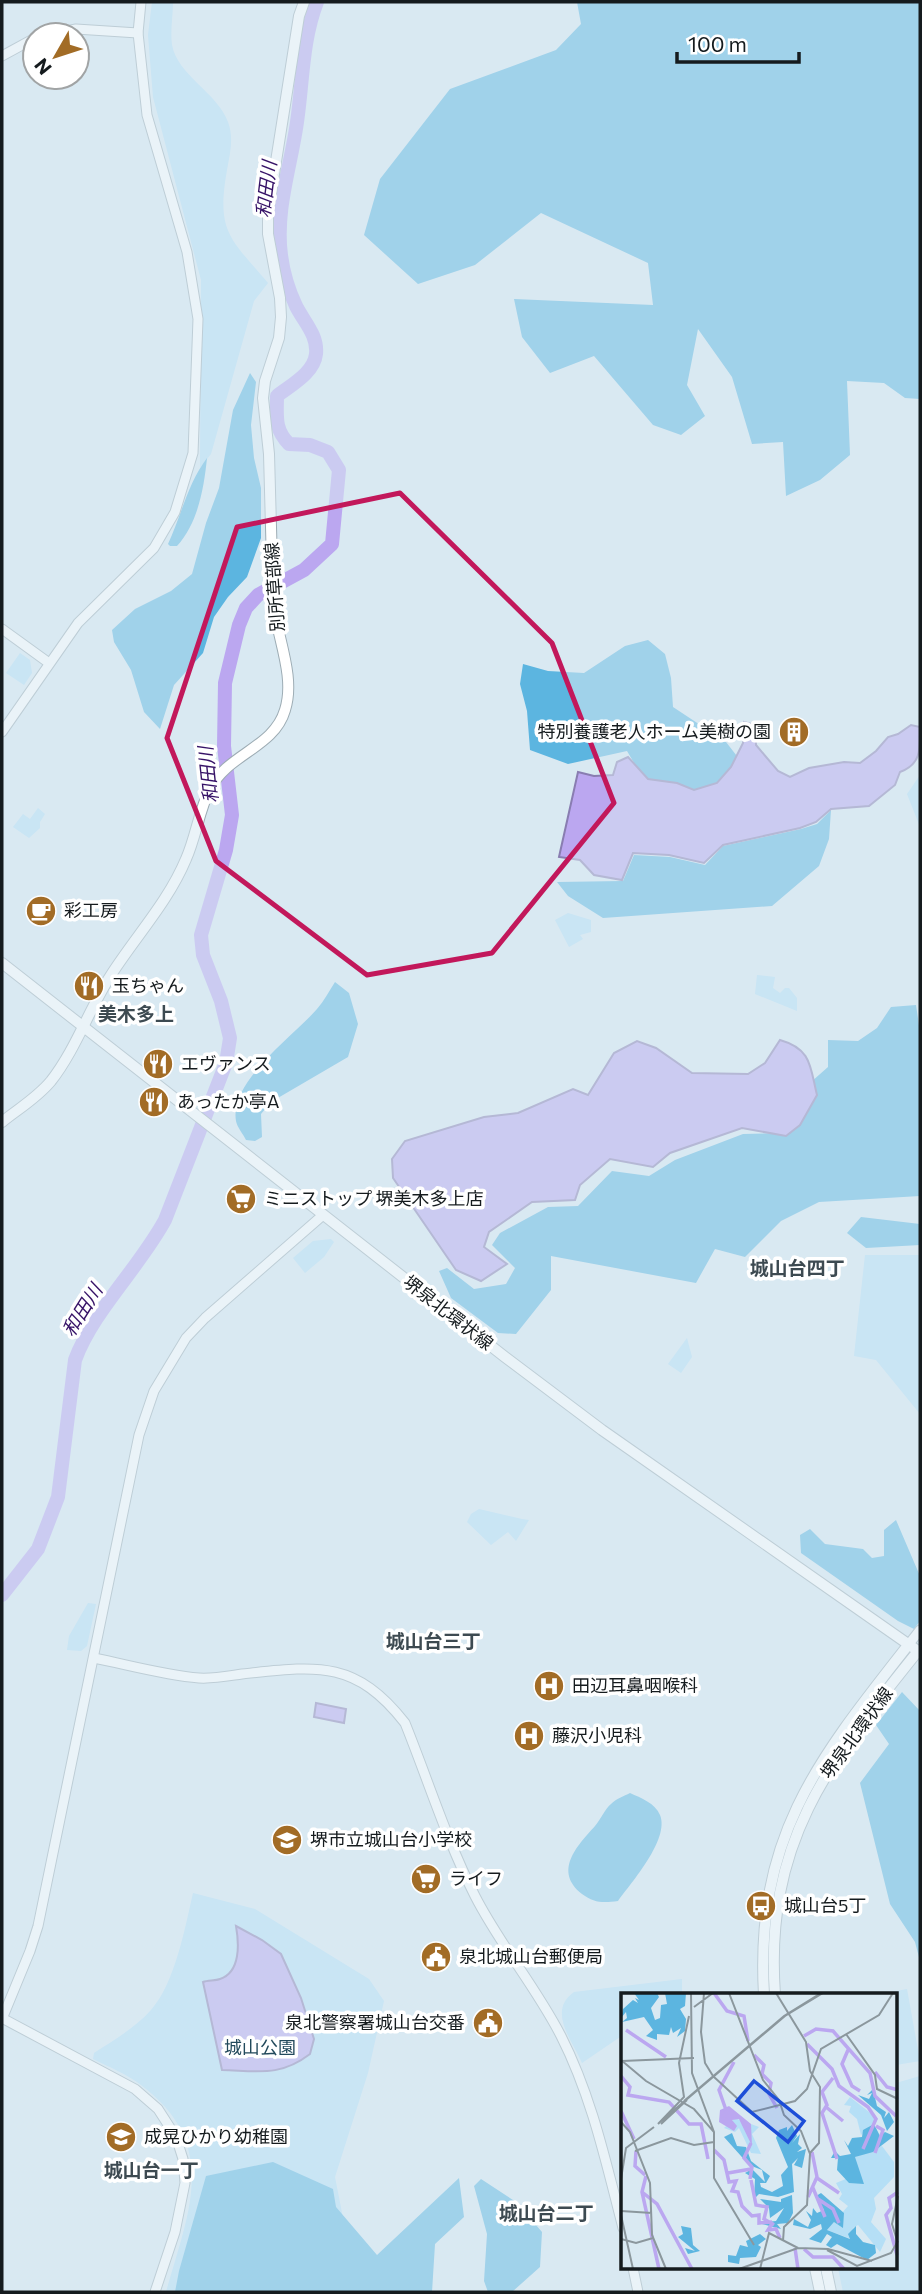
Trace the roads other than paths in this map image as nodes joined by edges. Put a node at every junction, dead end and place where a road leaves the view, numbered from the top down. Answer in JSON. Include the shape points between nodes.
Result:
{"nodes":[{"id":1,"x":141,"y":2,"type":"edge"},
{"id":2,"x":304,"y":2,"type":"edge"},
{"id":3,"x":91,"y":30,"type":"edge"},
{"id":4,"x":138,"y":33,"type":"junction"},
{"id":5,"x":21,"y":46,"type":"edge"},
{"id":6,"x":2,"y":56,"type":"edge"},
{"id":7,"x":2,"y":629,"type":"edge"},
{"id":8,"x":49,"y":663,"type":"junction"},
{"id":9,"x":2,"y":732,"type":"edge"},
{"id":10,"x":2,"y":963,"type":"edge"},
{"id":11,"x":84,"y":1027,"type":"junction"},
{"id":12,"x":2,"y":1122,"type":"edge"},
{"id":13,"x":323,"y":1215,"type":"junction"},
{"id":14,"x":920,"y":1630,"type":"edge"},
{"id":15,"x":909,"y":1644,"type":"junction"},
{"id":16,"x":919,"y":1649,"type":"edge"},
{"id":17,"x":94,"y":1658,"type":"junction"},
{"id":18,"x":765,"y":1993,"type":"edge"},
{"id":19,"x":775,"y":1993,"type":"edge"},
{"id":20,"x":2,"y":2018,"type":"edge"},
{"id":21,"x":621,"y":2220,"type":"edge"},
{"id":22,"x":633,"y":2270,"type":"edge"},
{"id":23,"x":815,"y":2270,"type":"edge"},
{"id":24,"x":826,"y":2270,"type":"edge"},
{"id":25,"x":155,"y":2292,"type":"edge"},
{"id":26,"x":638,"y":2292,"type":"edge"},
{"id":27,"x":820,"y":2292,"type":"edge"},
{"id":28,"x":831,"y":2292,"type":"edge"}],
"edges":[{"from":1,"to":4,"type":"street"},
{"from":2,"to":11,"type":"main road","name":"別所草部線","via":[[268,212],[281,317],[263,398],[273,597],[289,683],[287,706],[275,732],[209,789],[177,878],[110,976]]},
{"from":3,"to":4,"type":"street"},
{"from":4,"to":8,"type":"street","via":[[147,115],[187,253],[198,319],[193,453],[175,512],[154,548],[98,601]]},
{"from":5,"to":6,"type":"street"},
{"from":7,"to":8,"type":"street"},
{"from":8,"to":9,"type":"street"},
{"from":10,"to":11,"type":"main road","name":"堺泉北環状線"},
{"from":11,"to":12,"type":"main road","name":"別所草部線","via":[[50,1082]]},
{"from":11,"to":13,"type":"main road","name":"堺泉北環状線"},
{"from":13,"to":15,"type":"main road","name":"堺泉北環状線","via":[[602,1430]]},
{"from":13,"to":17,"type":"street","via":[[205,1318],[186,1338],[154,1391],[139,1435]]},
{"from":14,"to":15,"type":"street"},
{"from":15,"to":16,"type":"main road","name":"堺泉北環状線"},
{"from":15,"to":18,"type":"main road","name":"堺泉北環状線","via":[[830,1747],[795,1808],[770,1884],[763,1939]]},
{"from":16,"to":19,"type":"main road","name":"堺泉北環状線","via":[[839,1753],[804,1816],[787,1861],[777,1909]]},
{"from":17,"to":20,"type":"street","via":[[38,1926]]},
{"from":17,"to":21,"type":"street","via":[[202,1679],[321,1668],[356,1678],[394,1709],[405,1723],[474,1893],[572,2059],[595,2118]]},
{"from":20,"to":25,"type":"street","via":[[135,2089],[158,2109],[176,2137],[186,2183],[176,2232]]},
{"from":22,"to":26,"type":"street"},
{"from":23,"to":27,"type":"main road"},
{"from":24,"to":28,"type":"main road"}]}
